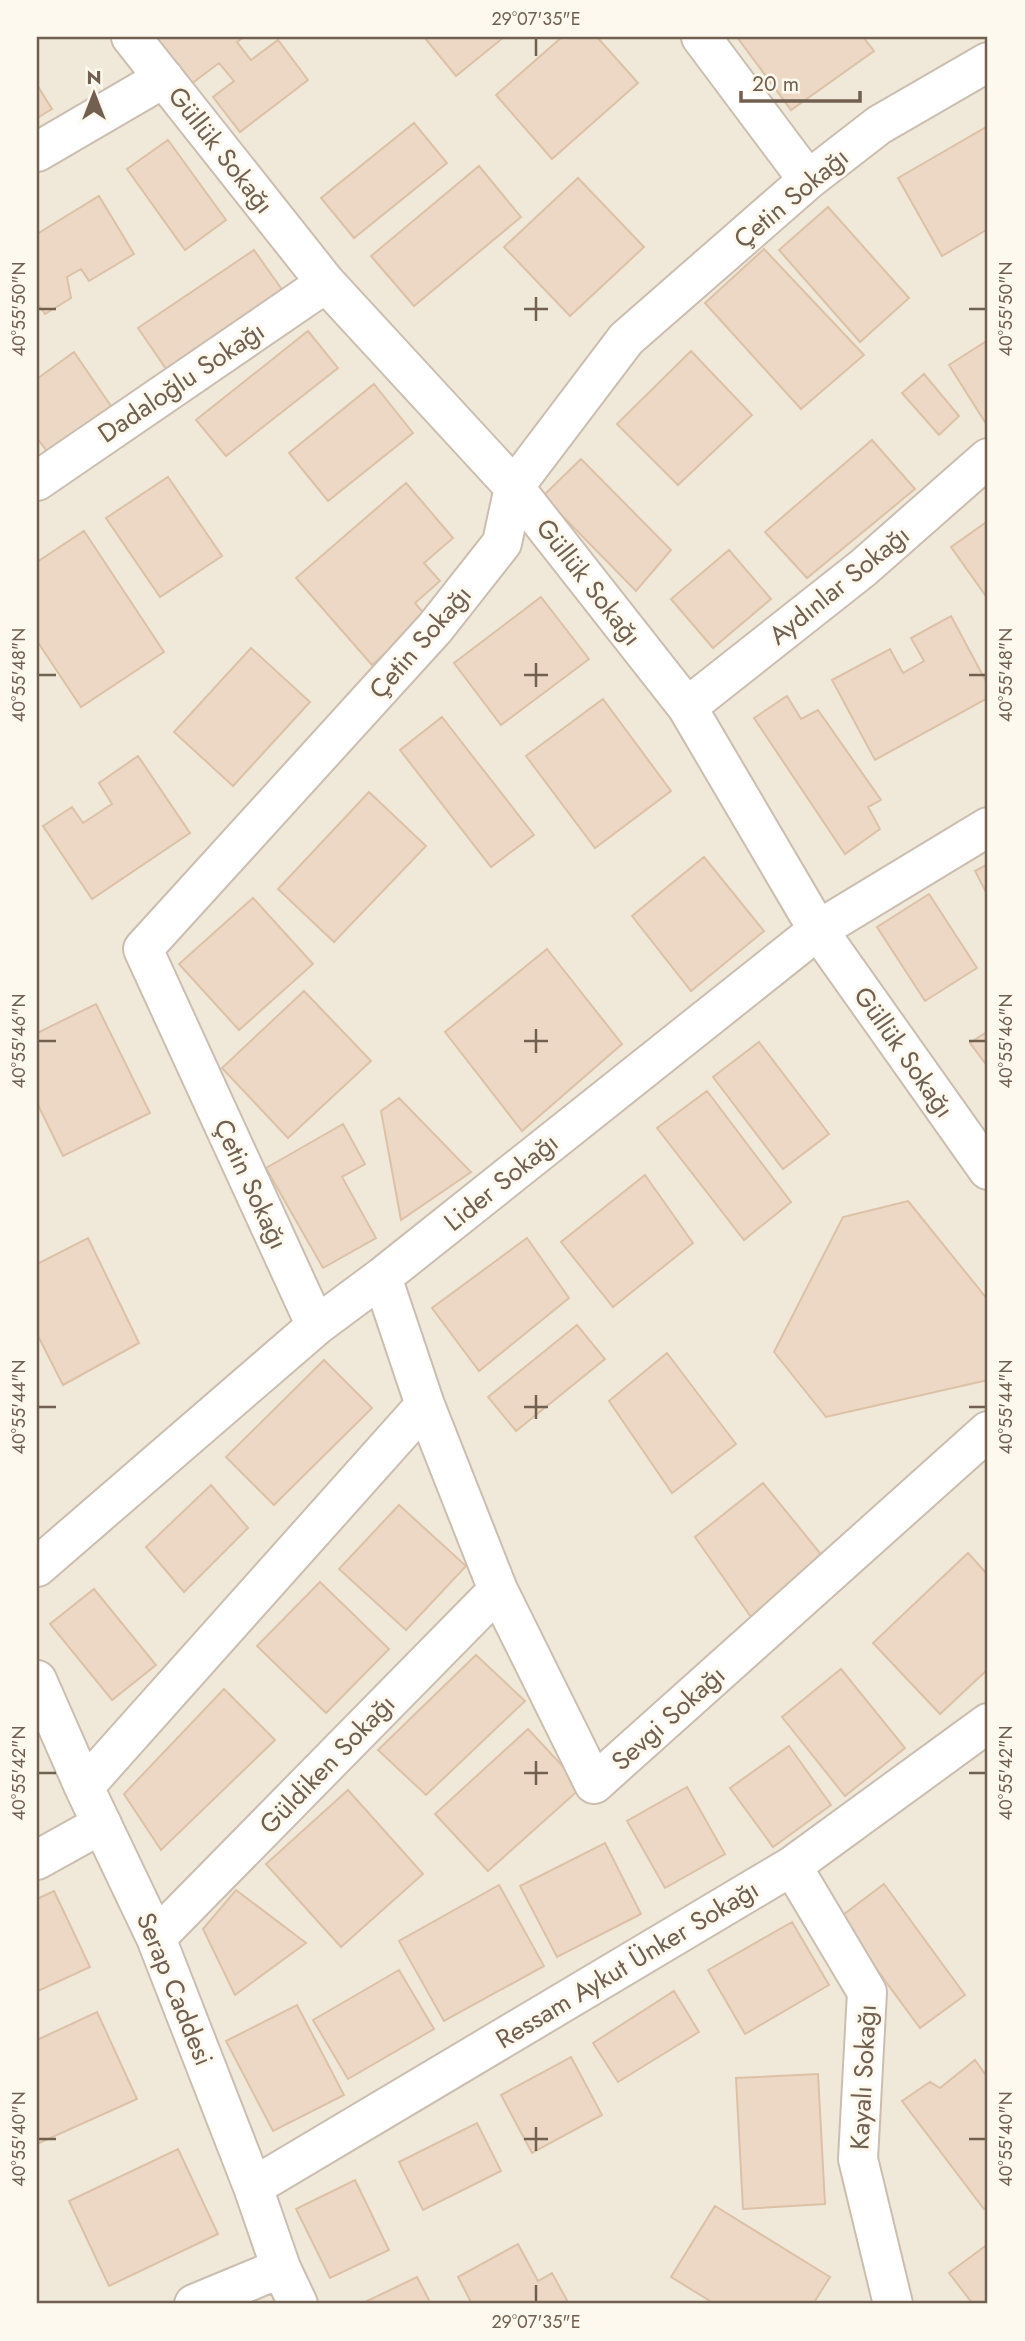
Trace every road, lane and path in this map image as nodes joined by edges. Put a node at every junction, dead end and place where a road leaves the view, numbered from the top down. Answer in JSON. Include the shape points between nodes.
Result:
{"nodes":[{"id":1,"x":131,"y":37,"type":"edge"},
{"id":2,"x":701,"y":37,"type":"edge"},
{"id":3,"x":988,"y":62,"type":"edge"},
{"id":4,"x":164,"y":78,"type":"junction"},
{"id":5,"x":37,"y":152,"type":"edge"},
{"id":6,"x":808,"y":180,"type":"junction"},
{"id":7,"x":326,"y":283,"type":"junction"},
{"id":8,"x":988,"y":458,"type":"edge"},
{"id":9,"x":37,"y":481,"type":"edge"},
{"id":10,"x":514,"y":487,"type":"junction"},
{"id":11,"x":687,"y":707,"type":"junction"},
{"id":12,"x":988,"y":827,"type":"edge"},
{"id":13,"x":818,"y":930,"type":"junction"},
{"id":14,"x":988,"y":1170,"type":"edge"},
{"id":15,"x":382,"y":1277,"type":"junction"},
{"id":16,"x":316,"y":1326,"type":"junction"},
{"id":17,"x":425,"y":1405,"type":"junction"},
{"id":18,"x":988,"y":1431,"type":"edge"},
{"id":19,"x":37,"y":1567,"type":"edge"},
{"id":20,"x":498,"y":1590,"type":"junction"},
{"id":21,"x":37,"y":1680,"type":"edge"},
{"id":22,"x":988,"y":1723,"type":"edge"},
{"id":23,"x":83,"y":1787,"type":"junction"},
{"id":24,"x":102,"y":1824,"type":"junction"},
{"id":25,"x":37,"y":1860,"type":"edge"},
{"id":26,"x":793,"y":1866,"type":"junction"},
{"id":27,"x":156,"y":1938,"type":"junction"},
{"id":28,"x":253,"y":2187,"type":"junction"},
{"id":29,"x":281,"y":2268,"type":"junction"},
{"id":30,"x":194,"y":2304,"type":"edge"},
{"id":31,"x":298,"y":2304,"type":"edge"},
{"id":32,"x":893,"y":2304,"type":"edge"}],
"edges":[{"from":1,"to":4,"type":"street","name":"Güllük Sokağı"},
{"from":2,"to":6,"type":"street"},
{"from":3,"to":6,"type":"street","name":"Çetin Sokağı","via":[[879,125]]},
{"from":4,"to":5,"type":"street"},
{"from":4,"to":7,"type":"street","name":"Güllük Sokağı"},
{"from":6,"to":10,"type":"street","name":"Çetin Sokağı","via":[[626,339]]},
{"from":7,"to":9,"type":"street","name":"Dadaloğlu Sokağı"},
{"from":7,"to":10,"type":"street","name":"Güllük Sokağı"},
{"from":8,"to":11,"type":"street","name":"Aydınlar Sokağı","via":[[863,568]]},
{"from":10,"to":11,"type":"street","name":"Güllük Sokağı"},
{"from":10,"to":16,"type":"street","name":"Çetin Sokağı","via":[[502,543],[435,628],[143,949]]},
{"from":11,"to":13,"type":"street","name":"Güllük Sokağı"},
{"from":12,"to":13,"type":"street","name":"Lider Sokağı"},
{"from":13,"to":14,"type":"street","name":"Güllük Sokağı"},
{"from":13,"to":15,"type":"street","name":"Lider Sokağı"},
{"from":15,"to":16,"type":"street","name":"Lider Sokağı"},
{"from":15,"to":17,"type":"street","name":"Sevgi Sokağı"},
{"from":16,"to":19,"type":"street","name":"Lider Sokağı"},
{"from":17,"to":20,"type":"street","name":"Sevgi Sokağı"},
{"from":17,"to":23,"type":"street"},
{"from":18,"to":20,"type":"street","name":"Sevgi Sokağı","via":[[594,1784]]},
{"from":20,"to":27,"type":"street","name":"Güldiken Sokağı"},
{"from":21,"to":23,"type":"street","name":"Serap Caddesi"},
{"from":22,"to":26,"type":"street","name":"Ressam Aykut Ünker Sokağı"},
{"from":23,"to":24,"type":"street","name":"Serap Caddesi"},
{"from":24,"to":25,"type":"street"},
{"from":24,"to":27,"type":"street","name":"Serap Caddesi"},
{"from":26,"to":28,"type":"street","name":"Ressam Aykut Ünker Sokağı"},
{"from":26,"to":32,"type":"street","name":"Kayalı Sokağı","via":[[867,1992],[858,2159]]},
{"from":27,"to":28,"type":"street","name":"Serap Caddesi"},
{"from":28,"to":29,"type":"street","name":"Serap Caddesi"},
{"from":29,"to":30,"type":"street"},
{"from":29,"to":31,"type":"street","name":"Serap Caddesi"}]}
